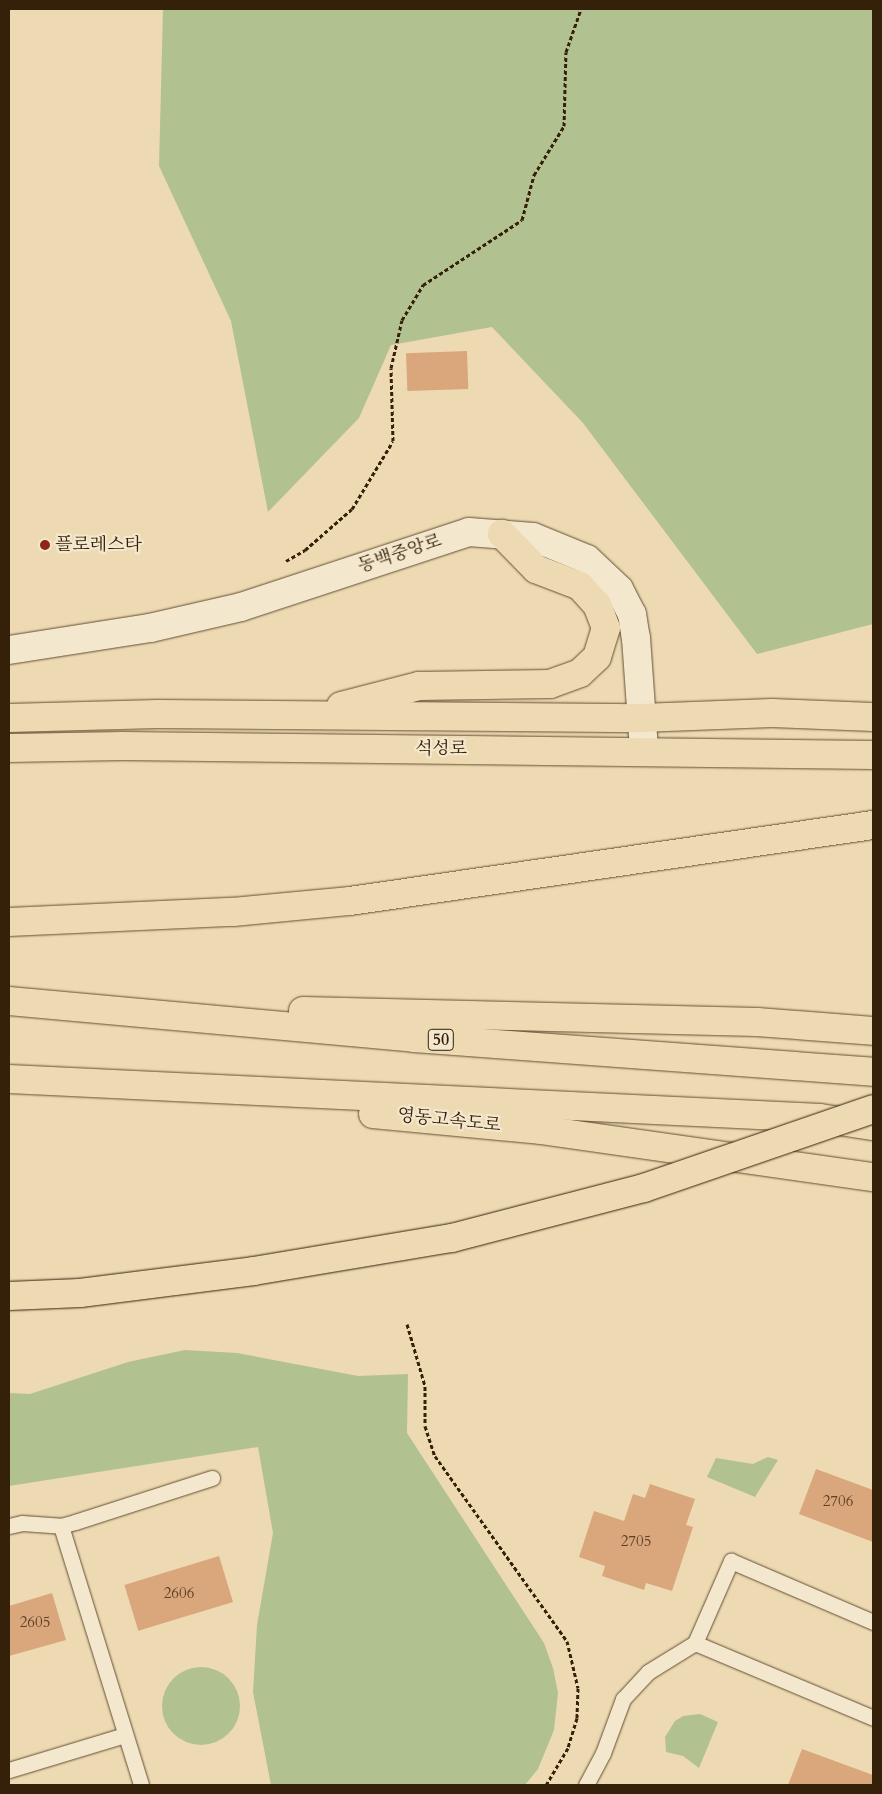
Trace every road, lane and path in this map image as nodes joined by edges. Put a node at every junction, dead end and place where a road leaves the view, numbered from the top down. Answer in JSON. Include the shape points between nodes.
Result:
{"nodes":[{"id":1,"x":581,"y":9,"type":"edge"},
{"id":2,"x":502,"y":534,"type":"junction"},
{"id":3,"x":279,"y":565,"type":"dead end"},
{"id":4,"x":9,"y":650,"type":"edge"},
{"id":5,"x":303,"y":716,"type":"junction"},
{"id":6,"x":873,"y":717,"type":"edge"},
{"id":7,"x":9,"y":718,"type":"edge"},
{"id":8,"x":641,"y":718,"type":"junction"},
{"id":9,"x":9,"y":748,"type":"edge"},
{"id":10,"x":644,"y":750,"type":"junction"},
{"id":11,"x":873,"y":755,"type":"edge"},
{"id":12,"x":873,"y":825,"type":"edge"},
{"id":13,"x":9,"y":922,"type":"edge"},
{"id":14,"x":9,"y":1001,"type":"edge"},
{"id":15,"x":54,"y":1005,"type":"junction"},
{"id":16,"x":873,"y":1031,"type":"edge"},
{"id":17,"x":873,"y":1072,"type":"edge"},
{"id":18,"x":16,"y":1079,"type":"edge"},
{"id":19,"x":873,"y":1109,"type":"edge"},
{"id":20,"x":873,"y":1126,"type":"edge"},
{"id":21,"x":873,"y":1177,"type":"edge"},
{"id":22,"x":9,"y":1296,"type":"edge"},
{"id":23,"x":407,"y":1324,"type":"dead end"},
{"id":24,"x":212,"y":1478,"type":"dead end"},
{"id":25,"x":9,"y":1526,"type":"edge"},
{"id":26,"x":60,"y":1526,"type":"junction"},
{"id":27,"x":873,"y":1622,"type":"edge"},
{"id":28,"x":695,"y":1643,"type":"junction"},
{"id":29,"x":873,"y":1718,"type":"edge"},
{"id":30,"x":125,"y":1735,"type":"junction"},
{"id":31,"x":9,"y":1770,"type":"edge"},
{"id":32,"x":141,"y":1785,"type":"edge"},
{"id":33,"x":546,"y":1785,"type":"edge"},
{"id":34,"x":586,"y":1785,"type":"edge"}],
"edges":[{"from":1,"to":3,"type":"path","via":[[566,52],[564,126],[534,175],[522,220],[423,285],[402,320],[391,368],[393,441],[352,510],[305,550]]},
{"from":2,"to":4,"type":"street","name":"동백중앙로","via":[[469,532],[242,607],[150,628]]},
{"from":2,"to":5,"type":"highway","via":[[536,569],[580,586],[597,606],[606,628],[597,657],[580,673],[550,684],[419,686]]},
{"from":2,"to":8,"type":"street","name":"동백중앙로","via":[[533,537],[587,559],[619,589],[632,614]]},
{"from":5,"to":7,"type":"highway","via":[[158,714]]},
{"from":5,"to":8,"type":"highway"},
{"from":6,"to":8,"type":"highway","via":[[772,713]]},
{"from":8,"to":10,"type":"street","name":"동백중앙로"},
{"from":9,"to":10,"type":"highway","name":"석성로"},
{"from":10,"to":11,"type":"highway","name":"석성로"},
{"from":12,"to":13,"type":"highway","via":[[350,901],[233,912]]},
{"from":14,"to":15,"type":"highway","number":"50"},
{"from":15,"to":16,"type":"highway","number":"50","via":[[757,1022]]},
{"from":15,"to":17,"type":"highway","number":"50","via":[[414,1038]]},
{"from":18,"to":20,"type":"highway","name":"영동고속도로","via":[[820,1118]]},
{"from":18,"to":21,"type":"highway","name":"영동고속도로","via":[[542,1130]]},
{"from":19,"to":22,"type":"highway","bridge":true,"via":[[644,1188],[452,1238],[254,1270],[80,1292]]},
{"from":23,"to":33,"type":"path","via":[[425,1386],[425,1426],[435,1456],[567,1642],[578,1688],[577,1718],[568,1748]]},
{"from":24,"to":26,"type":"lane"},
{"from":25,"to":26,"type":"lane","via":[[22,1522]]},
{"from":26,"to":30,"type":"lane"},
{"from":27,"to":28,"type":"lane","via":[[731,1562]]},
{"from":28,"to":29,"type":"lane"},
{"from":28,"to":34,"type":"lane","via":[[634,1684],[623,1699],[603,1753]]},
{"from":30,"to":31,"type":"lane"},
{"from":30,"to":32,"type":"lane"}]}
